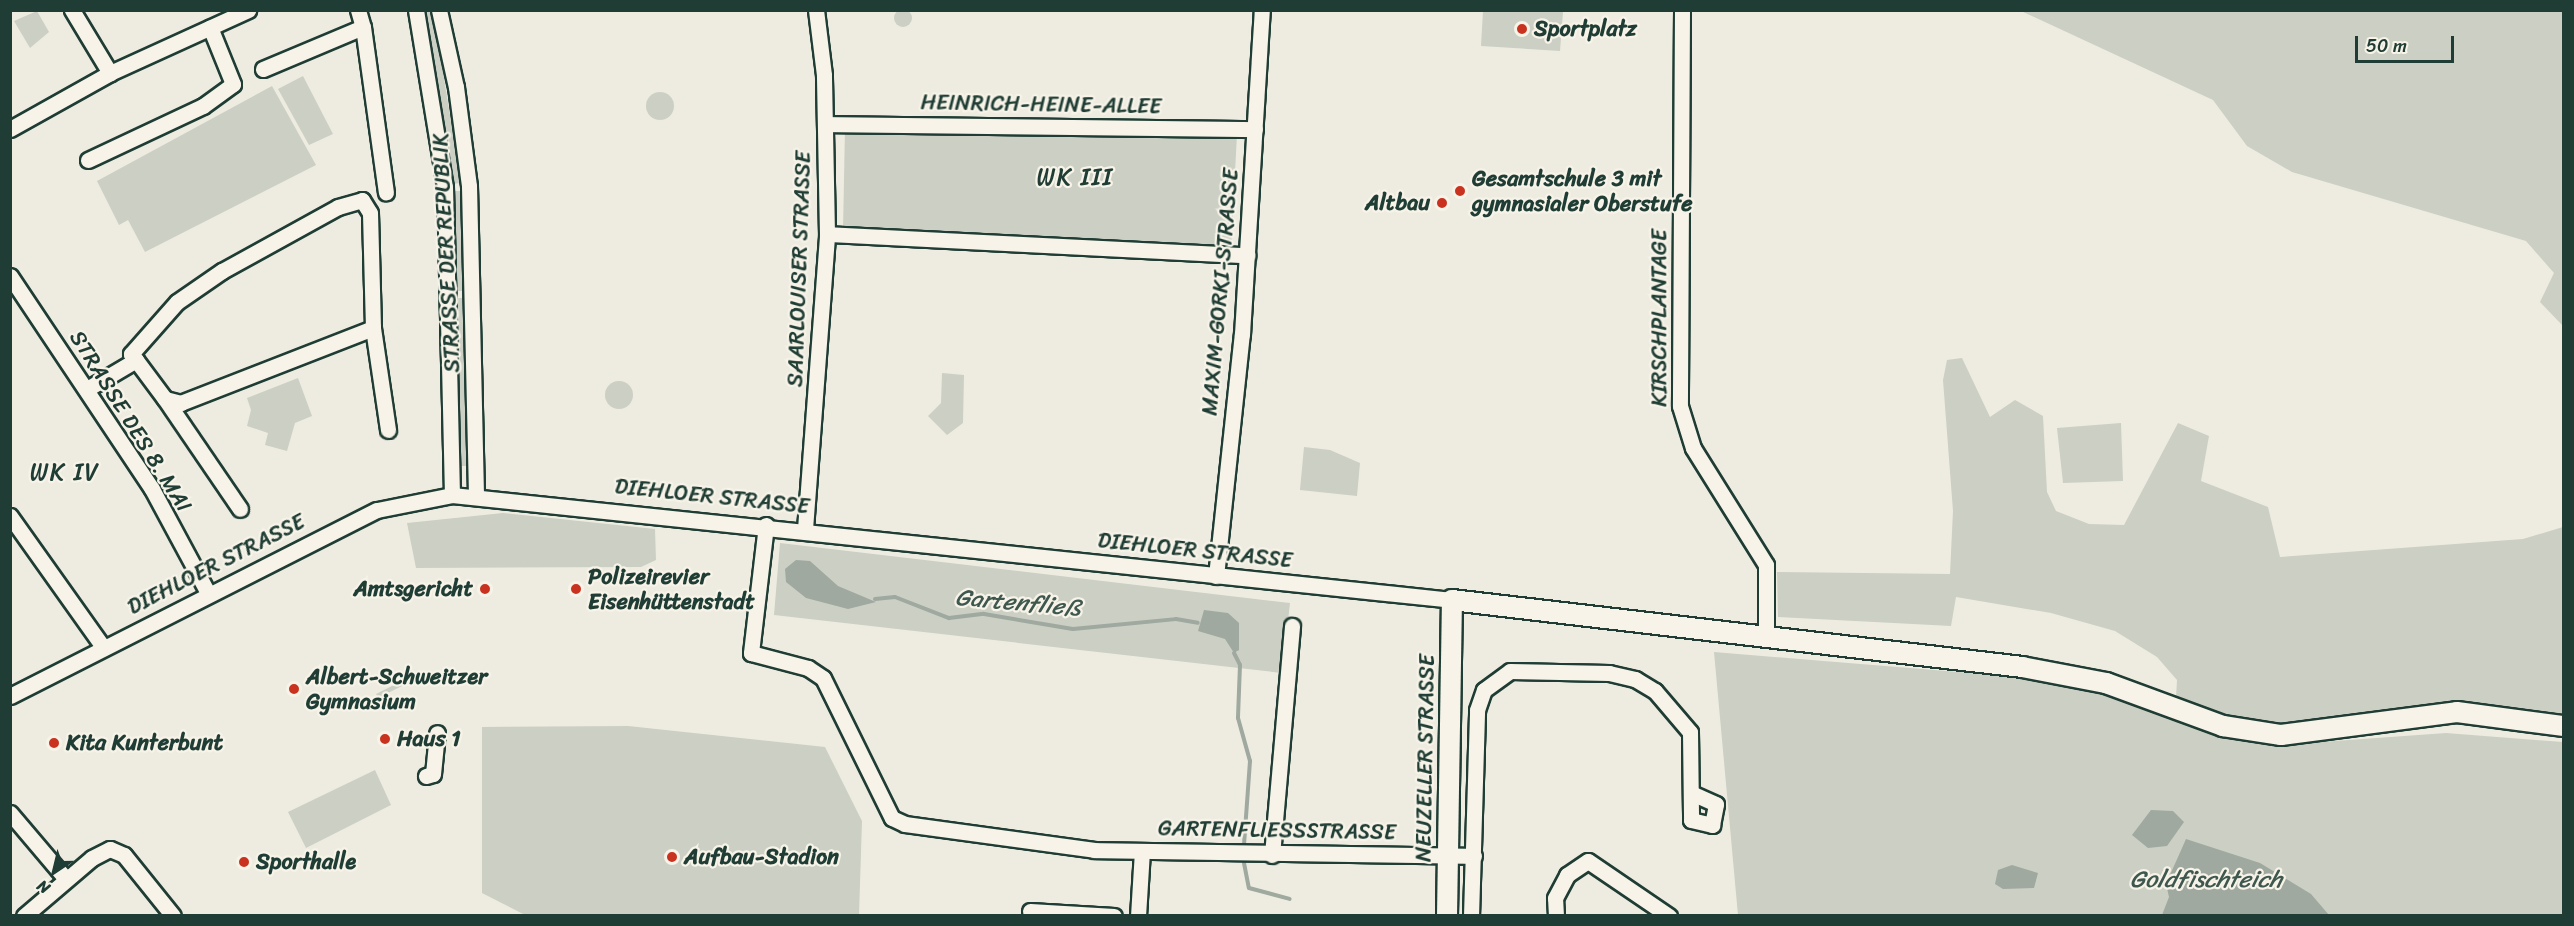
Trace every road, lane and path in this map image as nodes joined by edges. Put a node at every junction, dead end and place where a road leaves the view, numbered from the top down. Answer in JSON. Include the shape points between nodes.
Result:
{"nodes":[{"id":1,"x":72,"y":10,"type":"edge"},
{"id":2,"x":248,"y":10,"type":"edge"},
{"id":3,"x":358,"y":10,"type":"edge"},
{"id":4,"x":416,"y":10,"type":"edge"},
{"id":5,"x":439,"y":10,"type":"edge"},
{"id":6,"x":816,"y":10,"type":"edge"},
{"id":7,"x":1262,"y":10,"type":"edge"},
{"id":8,"x":1682,"y":10,"type":"edge"},
{"id":9,"x":210,"y":27,"type":"junction"},
{"id":10,"x":363,"y":27,"type":"junction"},
{"id":11,"x":263,"y":69,"type":"dead end"},
{"id":12,"x":110,"y":73,"type":"junction"},
{"id":13,"x":826,"y":124,"type":"junction"},
{"id":14,"x":10,"y":129,"type":"edge"},
{"id":15,"x":1255,"y":129,"type":"junction"},
{"id":16,"x":88,"y":160,"type":"dead end"},
{"id":17,"x":386,"y":192,"type":"dead end"},
{"id":18,"x":827,"y":234,"type":"junction"},
{"id":19,"x":1247,"y":255,"type":"junction"},
{"id":20,"x":10,"y":276,"type":"edge"},
{"id":21,"x":373,"y":328,"type":"junction"},
{"id":22,"x":136,"y":360,"type":"junction"},
{"id":23,"x":87,"y":389,"type":"junction"},
{"id":24,"x":165,"y":399,"type":"junction"},
{"id":25,"x":388,"y":430,"type":"dead end"},
{"id":26,"x":452,"y":495,"type":"junction"},
{"id":27,"x":476,"y":495,"type":"junction"},
{"id":28,"x":240,"y":509,"type":"dead end"},
{"id":29,"x":10,"y":516,"type":"edge"},
{"id":30,"x":766,"y":525,"type":"junction"},
{"id":31,"x":805,"y":529,"type":"junction"},
{"id":32,"x":1216,"y":576,"type":"junction"},
{"id":33,"x":208,"y":593,"type":"junction"},
{"id":34,"x":1452,"y":600,"type":"junction"},
{"id":35,"x":1292,"y":626,"type":"dead end"},
{"id":36,"x":1766,"y":637,"type":"junction"},
{"id":37,"x":103,"y":646,"type":"junction"},
{"id":38,"x":10,"y":696,"type":"edge"},
{"id":39,"x":2564,"y":726,"type":"edge"},
{"id":40,"x":437,"y":733,"type":"dead end"},
{"id":41,"x":426,"y":776,"type":"dead end"},
{"id":42,"x":1691,"y":793,"type":"dead end"},
{"id":43,"x":10,"y":813,"type":"edge"},
{"id":44,"x":1142,"y":851,"type":"junction"},
{"id":45,"x":1272,"y":855,"type":"junction"},
{"id":46,"x":1448,"y":855,"type":"junction"},
{"id":47,"x":1474,"y":856,"type":"junction"},
{"id":48,"x":66,"y":879,"type":"junction"},
{"id":49,"x":1030,"y":911,"type":"dead end"},
{"id":50,"x":24,"y":915,"type":"edge"},
{"id":51,"x":172,"y":915,"type":"edge"},
{"id":52,"x":1114,"y":915,"type":"edge"},
{"id":53,"x":1138,"y":915,"type":"edge"},
{"id":54,"x":1447,"y":915,"type":"edge"},
{"id":55,"x":1472,"y":915,"type":"edge"},
{"id":56,"x":1557,"y":915,"type":"edge"},
{"id":57,"x":1669,"y":915,"type":"edge"}],
"edges":[{"from":1,"to":12,"type":"street"},
{"from":2,"to":9,"type":"street"},
{"from":3,"to":10,"type":"street"},
{"from":4,"to":26,"type":"street","name":"STRASSE DER REPUBLIK","via":[[445,187]]},
{"from":5,"to":27,"type":"street","name":"STRASSE DER REPUBLIK","via":[[456,87],[468,186]]},
{"from":6,"to":13,"type":"street","name":"SAARLOUISER STRASSE"},
{"from":7,"to":15,"type":"street","name":"MAXIM-GORKI-STRASSE"},
{"from":8,"to":36,"type":"street","name":"KIRSCHPLANTAGE","via":[[1680,406],[1693,448],[1766,565]]},
{"from":9,"to":12,"type":"street"},
{"from":9,"to":16,"type":"street","via":[[233,84],[203,106]]},
{"from":10,"to":11,"type":"street"},
{"from":10,"to":17,"type":"street"},
{"from":12,"to":14,"type":"street"},
{"from":13,"to":15,"type":"street","name":"HEINRICH-HEINE-ALLEE"},
{"from":13,"to":18,"type":"street","name":"SAARLOUISER STRASSE"},
{"from":15,"to":19,"type":"street","name":"MAXIM-GORKI-STRASSE"},
{"from":18,"to":19,"type":"street"},
{"from":18,"to":31,"type":"street","name":"SAARLOUISER STRASSE"},
{"from":19,"to":32,"type":"street","name":"MAXIM-GORKI-STRASSE"},
{"from":20,"to":23,"type":"street","name":"STRASSE DES 8. MAI"},
{"from":21,"to":22,"type":"street","via":[[373,244],[370,213],[362,200],[338,207],[177,302],[131,354]]},
{"from":21,"to":24,"type":"street","via":[[181,404]]},
{"from":21,"to":25,"type":"street"},
{"from":22,"to":23,"type":"street"},
{"from":22,"to":24,"type":"street"},
{"from":23,"to":33,"type":"street","name":"STRASSE DES 8. MAI","via":[[152,489]]},
{"from":24,"to":28,"type":"street"},
{"from":26,"to":27,"type":"street","name":"DIEHLOER STRASSE"},
{"from":26,"to":33,"type":"street","name":"DIEHLOER STRASSE","via":[[377,510]]},
{"from":27,"to":30,"type":"street","name":"DIEHLOER STRASSE"},
{"from":29,"to":37,"type":"street"},
{"from":30,"to":31,"type":"street","name":"DIEHLOER STRASSE"},
{"from":30,"to":44,"type":"street","name":"GARTENFLIESSSTRASSE","via":[[751,653],[808,668],[823,678],[892,818],[1094,850]]},
{"from":31,"to":32,"type":"street","name":"DIEHLOER STRASSE"},
{"from":32,"to":34,"type":"street","name":"DIEHLOER STRASSE"},
{"from":33,"to":37,"type":"street","name":"DIEHLOER STRASSE"},
{"from":34,"to":36,"type":"main road"},
{"from":34,"to":46,"type":"main road","name":"NEUZELLER STRASSE"},
{"from":35,"to":45,"type":"street"},
{"from":36,"to":39,"type":"main road","via":[[2033,669],[2106,683],[2223,726],[2281,735],[2457,712]]},
{"from":37,"to":38,"type":"street","name":"DIEHLOER STRASSE"},
{"from":40,"to":41,"type":"street","via":[[433,774]]},
{"from":42,"to":47,"type":"street","via":[[1690,732],[1655,691],[1635,678],[1609,673],[1510,671],[1484,690],[1478,710]]},
{"from":43,"to":48,"type":"street"},
{"from":44,"to":45,"type":"street","name":"GARTENFLIESSSTRASSE"},
{"from":44,"to":53,"type":"street","name":"GARTENFLIESSSTRASSE"},
{"from":45,"to":46,"type":"street","name":"GARTENFLIESSSTRASSE"},
{"from":46,"to":47,"type":"street","name":"GARTENFLIESSSTRASSE"},
{"from":46,"to":54,"type":"main road","name":"NEUZELLER STRASSE"},
{"from":47,"to":55,"type":"street"},
{"from":48,"to":50,"type":"street"},
{"from":48,"to":51,"type":"street","via":[[110,849],[124,855]]},
{"from":49,"to":52,"type":"street"},
{"from":56,"to":57,"type":"street","via":[[1555,898],[1567,875],[1588,861]]}]}
